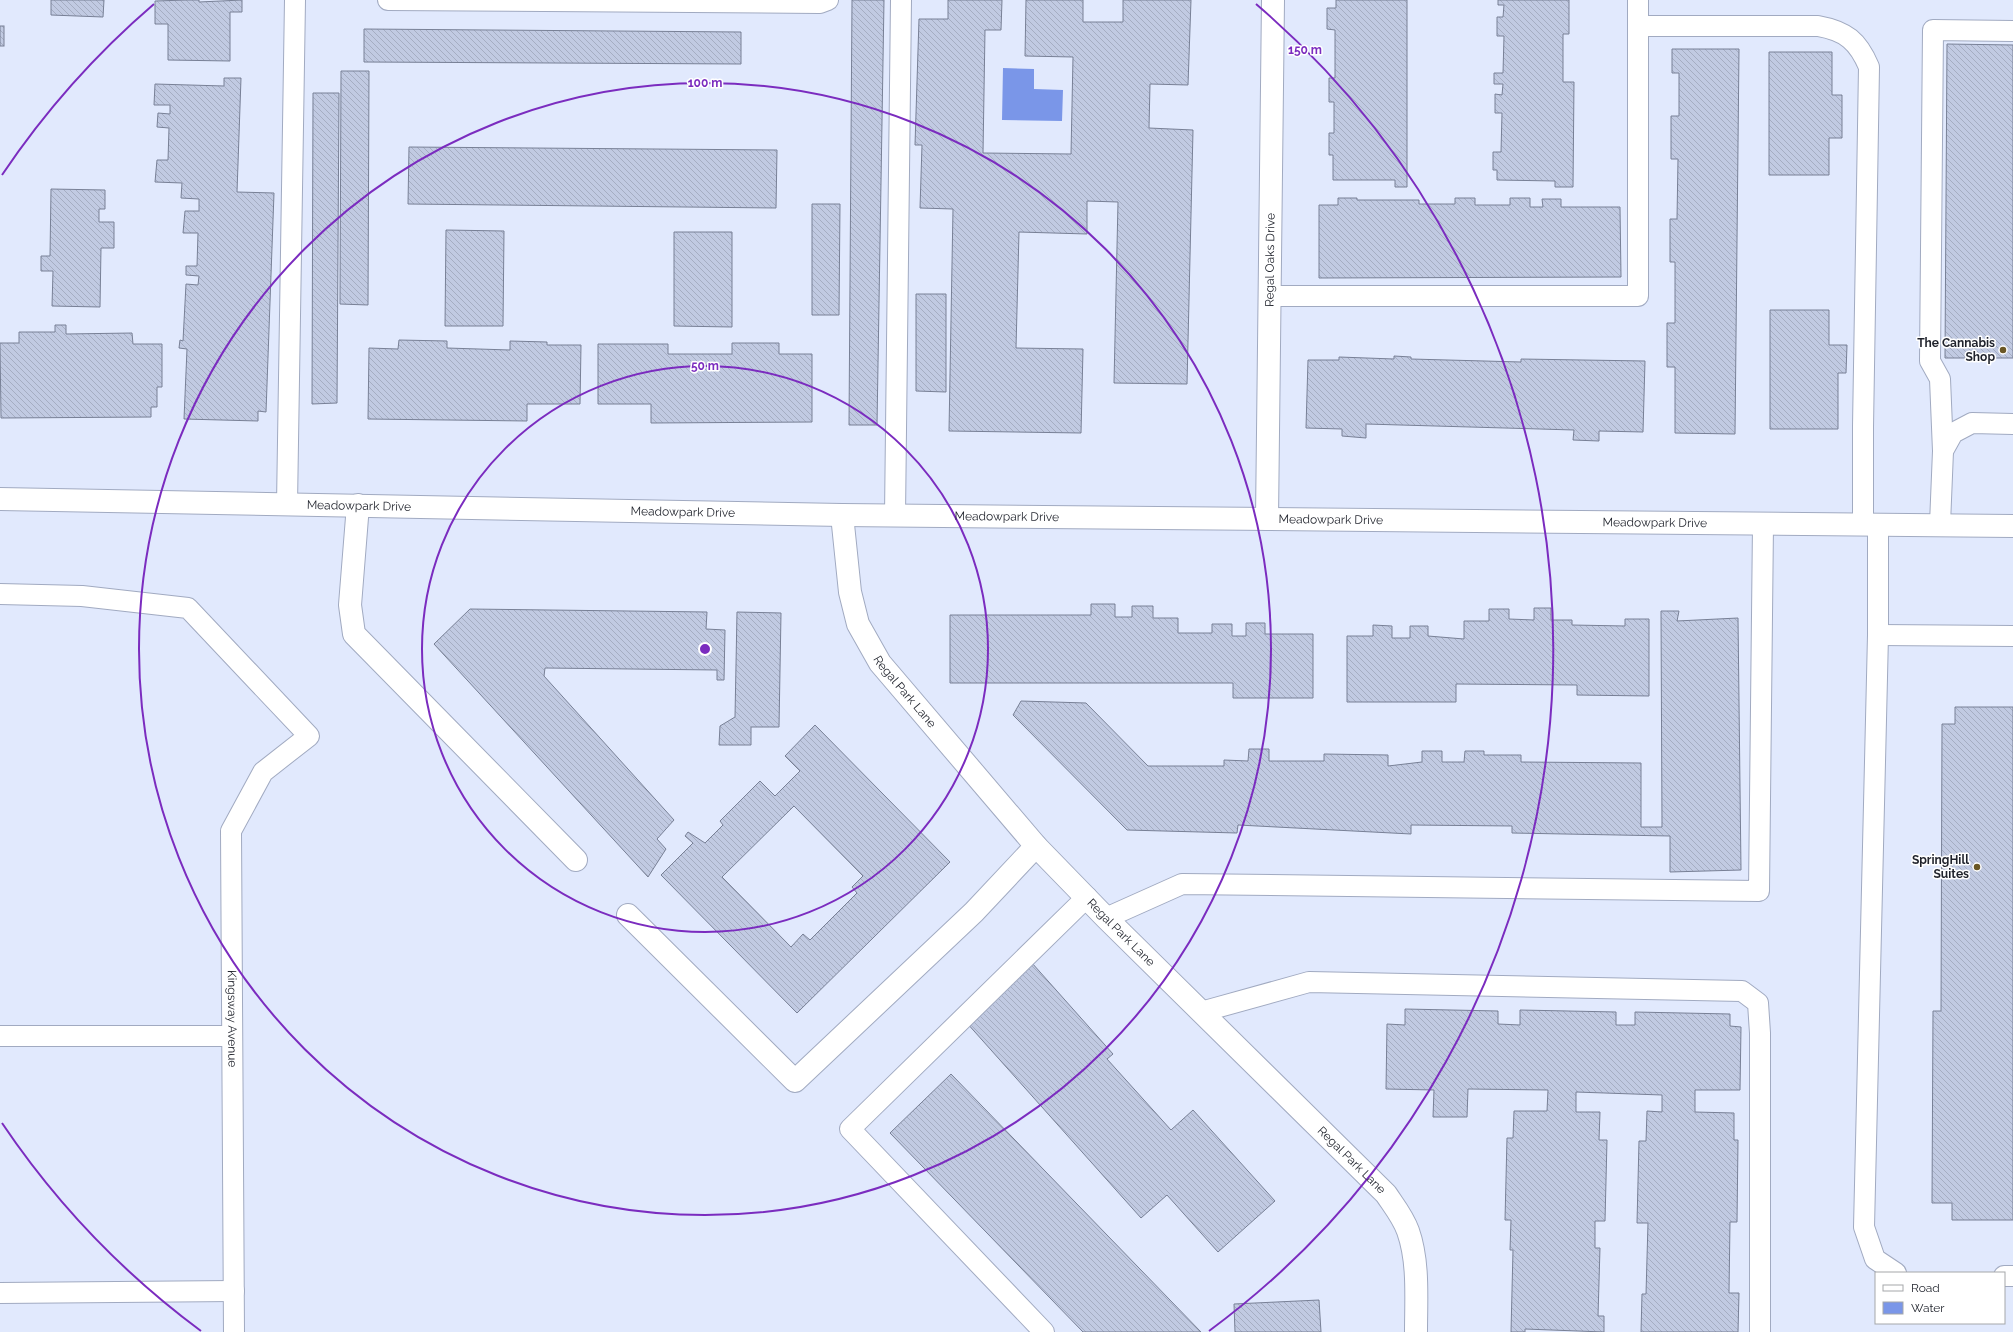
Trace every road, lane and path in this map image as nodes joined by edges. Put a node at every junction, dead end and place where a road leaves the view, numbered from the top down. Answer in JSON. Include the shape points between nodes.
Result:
{"nodes":[{"id":1,"x":294,"y":0,"type":"edge"},
{"id":2,"x":388,"y":0,"type":"edge"},
{"id":3,"x":828,"y":0,"type":"edge"},
{"id":4,"x":901,"y":0,"type":"edge"},
{"id":5,"x":1273,"y":0,"type":"edge"},
{"id":6,"x":1638,"y":0,"type":"edge"},
{"id":7,"x":1638,"y":26,"type":"junction"},
{"id":8,"x":2013,"y":31,"type":"edge"},
{"id":9,"x":1269,"y":296,"type":"junction"},
{"id":10,"x":2013,"y":424,"type":"edge"},
{"id":11,"x":1943,"y":451,"type":"junction"},
{"id":12,"x":0,"y":499,"type":"edge"},
{"id":13,"x":287,"y":505,"type":"junction"},
{"id":14,"x":358,"y":505,"type":"junction"},
{"id":15,"x":842,"y":515,"type":"junction"},
{"id":16,"x":895,"y":516,"type":"junction"},
{"id":17,"x":1267,"y":519,"type":"junction"},
{"id":18,"x":1763,"y":524,"type":"junction"},
{"id":19,"x":1870,"y":524,"type":"junction"},
{"id":20,"x":1940,"y":524,"type":"junction"},
{"id":21,"x":2013,"y":526,"type":"edge"},
{"id":22,"x":0,"y":594,"type":"edge"},
{"id":23,"x":1878,"y":635,"type":"junction"},
{"id":24,"x":2013,"y":636,"type":"edge"},
{"id":25,"x":1036,"y":846,"type":"junction"},
{"id":26,"x":576,"y":860,"type":"dead end"},
{"id":27,"x":1087,"y":897,"type":"junction"},
{"id":28,"x":628,"y":915,"type":"dead end"},
{"id":29,"x":1106,"y":918,"type":"junction"},
{"id":30,"x":1201,"y":1012,"type":"junction"},
{"id":31,"x":0,"y":1036,"type":"edge"},
{"id":32,"x":232,"y":1036,"type":"junction"},
{"id":33,"x":1894,"y":1272,"type":"edge"},
{"id":34,"x":234,"y":1291,"type":"junction"},
{"id":35,"x":0,"y":1293,"type":"edge"},
{"id":36,"x":234,"y":1332,"type":"edge"},
{"id":37,"x":1044,"y":1332,"type":"edge"},
{"id":38,"x":1416,"y":1332,"type":"edge"},
{"id":39,"x":1760,"y":1332,"type":"edge"}],
"edges":[{"from":1,"to":13,"type":"lane"},
{"from":2,"to":3,"type":"lane","via":[[820,3]]},
{"from":4,"to":16,"type":"lane"},
{"from":5,"to":9,"type":"street","name":"Regal Oaks Drive"},
{"from":6,"to":7,"type":"lane"},
{"from":7,"to":9,"type":"lane","via":[[1638,296]]},
{"from":7,"to":19,"type":"lane","via":[[1818,26],[1835,29],[1850,38],[1862,51],[1869,68],[1863,419]]},
{"from":8,"to":11,"type":"lane","via":[[1933,30],[1930,361],[1940,379]]},
{"from":9,"to":17,"type":"street","name":"Regal Oaks Drive"},
{"from":10,"to":11,"type":"lane","via":[[1972,423],[1953,432]]},
{"from":11,"to":20,"type":"lane"},
{"from":12,"to":13,"type":"street","name":"Meadowpark Drive"},
{"from":13,"to":14,"type":"street","name":"Meadowpark Drive"},
{"from":14,"to":15,"type":"street","name":"Meadowpark Drive"},
{"from":14,"to":26,"type":"street","via":[[350,605],[354,634]]},
{"from":15,"to":16,"type":"street","name":"Meadowpark Drive"},
{"from":15,"to":25,"type":"street","name":"Regal Park Lane","via":[[850,592],[858,624],[880,663]]},
{"from":16,"to":17,"type":"street","name":"Meadowpark Drive"},
{"from":17,"to":18,"type":"street","name":"Meadowpark Drive"},
{"from":18,"to":19,"type":"street","name":"Meadowpark Drive"},
{"from":18,"to":29,"type":"lane","via":[[1760,891],[1182,884]]},
{"from":19,"to":20,"type":"street","name":"Meadowpark Drive"},
{"from":19,"to":23,"type":"lane"},
{"from":20,"to":21,"type":"street","name":"Meadowpark Drive"},
{"from":22,"to":32,"type":"lane","name":"Kingsway Avenue","via":[[82,596],[188,608],[310,736],[263,772],[231,831]]},
{"from":23,"to":24,"type":"lane"},
{"from":23,"to":33,"type":"lane","via":[[1864,1227],[1875,1259]]},
{"from":25,"to":27,"type":"street","name":"Regal Park Lane"},
{"from":25,"to":28,"type":"street","via":[[974,912],[795,1081]]},
{"from":27,"to":29,"type":"street","name":"Regal Park Lane"},
{"from":27,"to":37,"type":"lane","via":[[850,1129]]},
{"from":29,"to":30,"type":"street","name":"Regal Park Lane"},
{"from":30,"to":38,"type":"street","name":"Regal Park Lane","via":[[1386,1194],[1398,1211],[1408,1232],[1416,1271]]},
{"from":30,"to":39,"type":"lane","via":[[1309,982],[1742,991],[1758,1003],[1760,1033]]},
{"from":31,"to":32,"type":"lane"},
{"from":32,"to":34,"type":"lane","name":"Kingsway Avenue"},
{"from":34,"to":35,"type":"lane"},
{"from":34,"to":36,"type":"lane","name":"Kingsway Avenue"}]}
